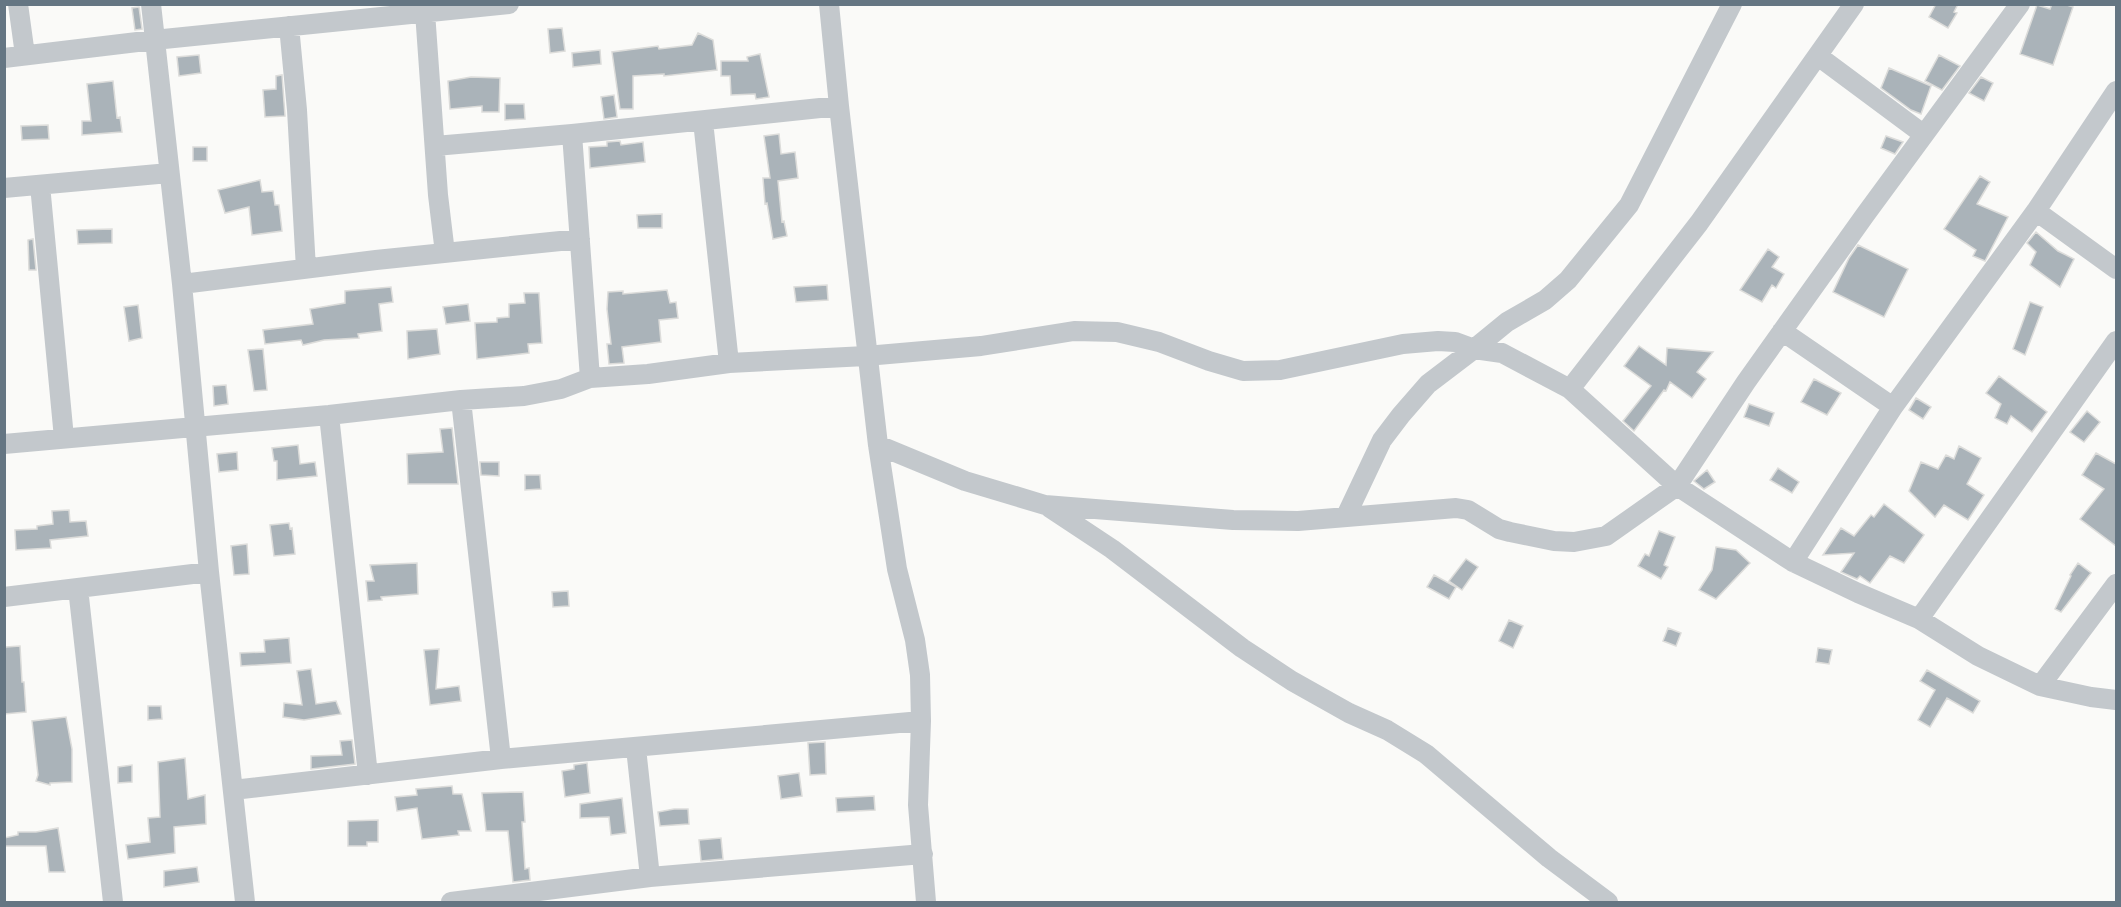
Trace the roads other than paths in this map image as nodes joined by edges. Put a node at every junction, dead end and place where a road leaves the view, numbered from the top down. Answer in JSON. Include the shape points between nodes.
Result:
{"nodes":[{"id":1,"x":18,"y":4,"type":"edge"},
{"id":2,"x":151,"y":4,"type":"edge"},
{"id":3,"x":509,"y":4,"type":"edge"},
{"id":4,"x":830,"y":4,"type":"edge"},
{"id":5,"x":1732,"y":4,"type":"edge"},
{"id":6,"x":1854,"y":4,"type":"edge"},
{"id":7,"x":2020,"y":4,"type":"edge"},
{"id":8,"x":425,"y":12,"type":"junction"},
{"id":9,"x":289,"y":26,"type":"junction"},
{"id":10,"x":154,"y":40,"type":"junction"},
{"id":11,"x":25,"y":55,"type":"junction"},
{"id":12,"x":1818,"y":56,"type":"junction"},
{"id":13,"x":4,"y":58,"type":"edge"},
{"id":14,"x":2116,"y":91,"type":"edge"},
{"id":15,"x":839,"y":106,"type":"junction"},
{"id":16,"x":703,"y":121,"type":"junction"},
{"id":17,"x":572,"y":134,"type":"junction"},
{"id":18,"x":1923,"y":134,"type":"junction"},
{"id":19,"x":435,"y":146,"type":"junction"},
{"id":20,"x":169,"y":173,"type":"junction"},
{"id":21,"x":40,"y":185,"type":"junction"},
{"id":22,"x":4,"y":188,"type":"edge"},
{"id":23,"x":2036,"y":211,"type":"junction"},
{"id":24,"x":580,"y":239,"type":"junction"},
{"id":25,"x":445,"y":253,"type":"junction"},
{"id":26,"x":306,"y":269,"type":"junction"},
{"id":27,"x":2116,"y":269,"type":"edge"},
{"id":28,"x":182,"y":284,"type":"junction"},
{"id":29,"x":1782,"y":332,"type":"junction"},
{"id":30,"x":2116,"y":341,"type":"edge"},
{"id":31,"x":1474,"y":349,"type":"junction"},
{"id":32,"x":866,"y":356,"type":"junction"},
{"id":33,"x":729,"y":363,"type":"junction"},
{"id":34,"x":590,"y":378,"type":"junction"},
{"id":35,"x":1570,"y":389,"type":"junction"},
{"id":36,"x":461,"y":400,"type":"junction"},
{"id":37,"x":1893,"y":407,"type":"junction"},
{"id":38,"x":329,"y":415,"type":"junction"},
{"id":39,"x":196,"y":426,"type":"junction"},
{"id":40,"x":64,"y":438,"type":"junction"},
{"id":41,"x":4,"y":444,"type":"edge"},
{"id":42,"x":878,"y":445,"type":"junction"},
{"id":43,"x":1677,"y":486,"type":"junction"},
{"id":44,"x":1045,"y":505,"type":"junction"},
{"id":45,"x":1346,"y":516,"type":"junction"},
{"id":46,"x":1793,"y":562,"type":"junction"},
{"id":47,"x":209,"y":572,"type":"junction"},
{"id":48,"x":2116,"y":584,"type":"edge"},
{"id":49,"x":78,"y":588,"type":"junction"},
{"id":50,"x":4,"y":597,"type":"edge"},
{"id":51,"x":1919,"y":619,"type":"junction"},
{"id":52,"x":2040,"y":686,"type":"junction"},
{"id":53,"x":2116,"y":700,"type":"edge"},
{"id":54,"x":921,"y":721,"type":"junction"},
{"id":55,"x":636,"y":748,"type":"junction"},
{"id":56,"x":501,"y":759,"type":"junction"},
{"id":57,"x":368,"y":775,"type":"junction"},
{"id":58,"x":232,"y":790,"type":"junction"},
{"id":59,"x":923,"y":854,"type":"junction"},
{"id":60,"x":650,"y":877,"type":"junction"},
{"id":61,"x":512,"y":899,"type":"edge"},
{"id":62,"x":113,"y":903,"type":"edge"},
{"id":63,"x":245,"y":903,"type":"edge"},
{"id":64,"x":451,"y":903,"type":"edge"},
{"id":65,"x":926,"y":903,"type":"edge"},
{"id":66,"x":1608,"y":903,"type":"edge"}],
"edges":[{"from":1,"to":11,"type":"street"},
{"from":2,"to":10,"type":"street"},
{"from":3,"to":8,"type":"street"},
{"from":4,"to":15,"type":"street"},
{"from":5,"to":31,"type":"street","via":[[1629,205],[1568,280]]},
{"from":6,"to":12,"type":"street"},
{"from":7,"to":18,"type":"street"},
{"from":8,"to":9,"type":"street"},
{"from":8,"to":19,"type":"street"},
{"from":9,"to":10,"type":"street"},
{"from":9,"to":26,"type":"street"},
{"from":10,"to":11,"type":"street"},
{"from":10,"to":20,"type":"street"},
{"from":11,"to":13,"type":"street"},
{"from":12,"to":18,"type":"street"},
{"from":12,"to":35,"type":"street","via":[[1699,223]]},
{"from":14,"to":23,"type":"street"},
{"from":15,"to":16,"type":"street"},
{"from":15,"to":32,"type":"street"},
{"from":16,"to":17,"type":"street"},
{"from":16,"to":33,"type":"street"},
{"from":17,"to":19,"type":"street"},
{"from":17,"to":24,"type":"street"},
{"from":18,"to":29,"type":"street"},
{"from":19,"to":25,"type":"street"},
{"from":20,"to":21,"type":"street"},
{"from":20,"to":28,"type":"street"},
{"from":21,"to":22,"type":"street"},
{"from":21,"to":40,"type":"street"},
{"from":23,"to":27,"type":"street"},
{"from":23,"to":37,"type":"street"},
{"from":24,"to":25,"type":"street"},
{"from":24,"to":34,"type":"street"},
{"from":25,"to":26,"type":"street"},
{"from":26,"to":28,"type":"street"},
{"from":28,"to":39,"type":"street"},
{"from":29,"to":37,"type":"street"},
{"from":29,"to":43,"type":"street"},
{"from":30,"to":51,"type":"street"},
{"from":31,"to":32,"type":"street","via":[[1455,342],[1426,342],[1280,370],[1243,371],[1117,332],[1074,331],[981,346]]},
{"from":31,"to":35,"type":"street","via":[[1502,353]]},
{"from":31,"to":45,"type":"street","via":[[1428,384],[1401,415],[1382,440]]},
{"from":32,"to":33,"type":"street"},
{"from":32,"to":42,"type":"street"},
{"from":33,"to":34,"type":"street"},
{"from":34,"to":36,"type":"street","via":[[524,396]]},
{"from":35,"to":43,"type":"street"},
{"from":36,"to":38,"type":"street"},
{"from":36,"to":56,"type":"street"},
{"from":37,"to":46,"type":"street"},
{"from":38,"to":39,"type":"street"},
{"from":38,"to":57,"type":"street"},
{"from":39,"to":40,"type":"street"},
{"from":39,"to":47,"type":"street"},
{"from":40,"to":41,"type":"street"},
{"from":42,"to":44,"type":"street","via":[[964,481]]},
{"from":42,"to":54,"type":"street","via":[[897,570],[915,640]]},
{"from":43,"to":45,"type":"street","via":[[1606,536],[1574,542],[1499,529],[1468,510],[1456,508]]},
{"from":43,"to":46,"type":"street"},
{"from":44,"to":45,"type":"street","via":[[1233,520],[1298,521]]},
{"from":44,"to":66,"type":"street","via":[[1112,549],[1242,648],[1301,686],[1426,754]]},
{"from":46,"to":51,"type":"street"},
{"from":47,"to":49,"type":"street"},
{"from":47,"to":58,"type":"street"},
{"from":48,"to":52,"type":"street"},
{"from":49,"to":50,"type":"street"},
{"from":49,"to":62,"type":"street"},
{"from":51,"to":52,"type":"street","via":[[1978,656]]},
{"from":52,"to":53,"type":"street"},
{"from":54,"to":55,"type":"street"},
{"from":54,"to":59,"type":"street","via":[[918,805]]},
{"from":55,"to":56,"type":"street"},
{"from":55,"to":60,"type":"street"},
{"from":56,"to":57,"type":"street"},
{"from":57,"to":58,"type":"street"},
{"from":58,"to":63,"type":"street"},
{"from":59,"to":60,"type":"street"},
{"from":59,"to":65,"type":"street"},
{"from":60,"to":61,"type":"street"},
{"from":61,"to":64,"type":"street"}]}
